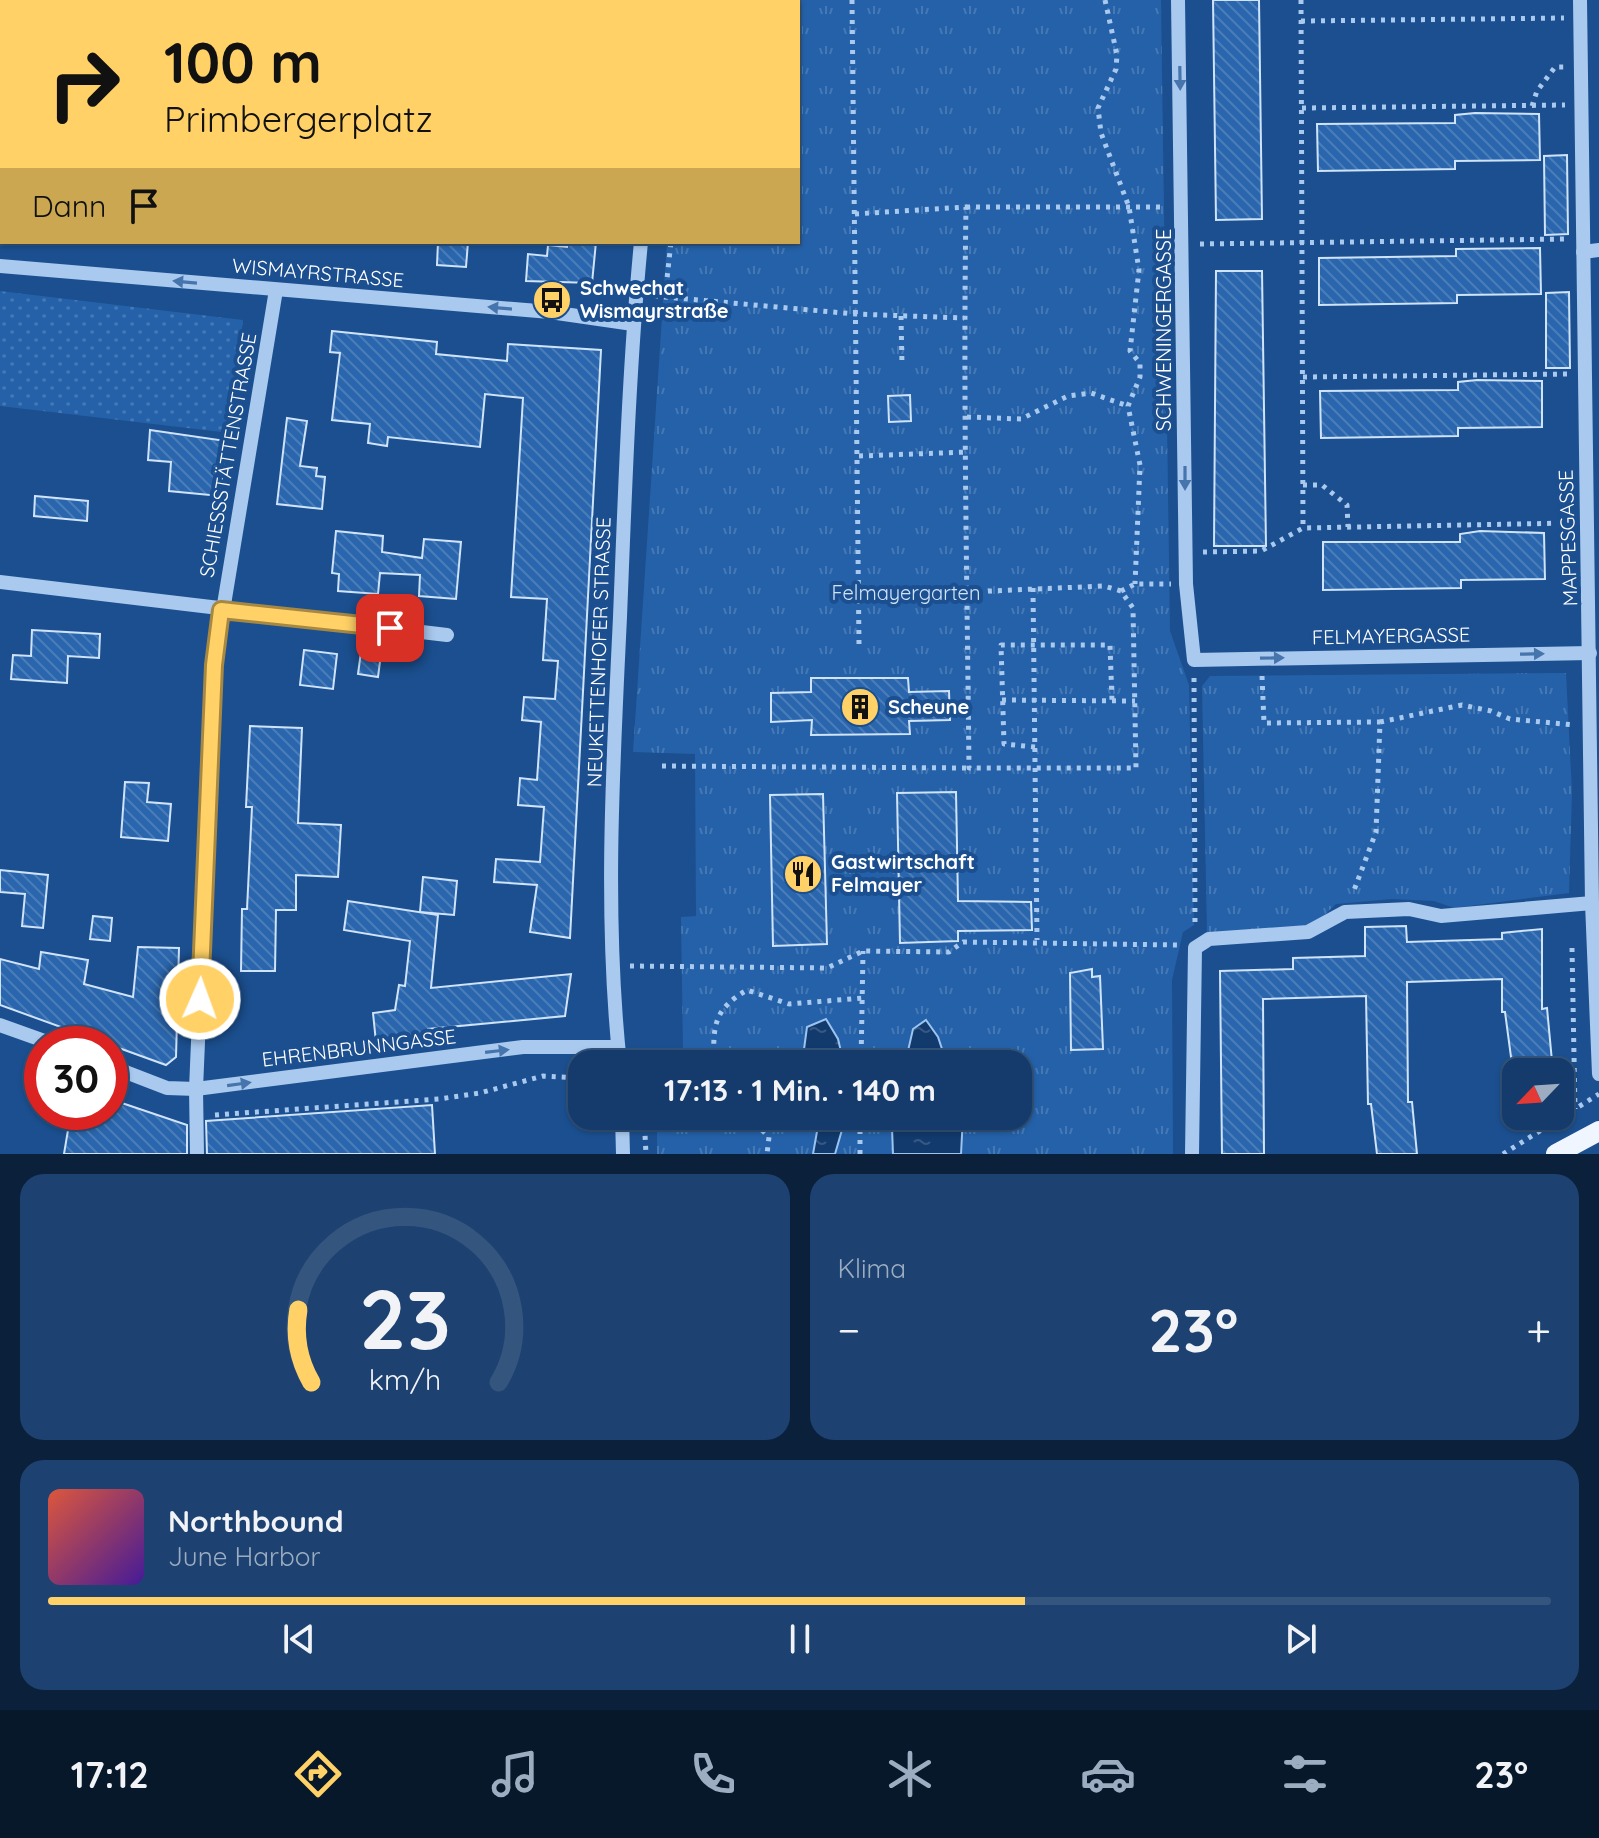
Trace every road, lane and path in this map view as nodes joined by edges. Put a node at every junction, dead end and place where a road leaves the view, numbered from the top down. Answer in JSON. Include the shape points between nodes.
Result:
{"nodes":[{"id":1,"x":852,"y":0,"type":"edge"},
{"id":2,"x":1105,"y":0,"type":"edge"},
{"id":3,"x":1178,"y":0,"type":"edge"},
{"id":4,"x":1301,"y":0,"type":"edge"},
{"id":5,"x":1580,"y":0,"type":"edge"},
{"id":6,"x":1569,"y":18,"type":"dead end"},
{"id":7,"x":1301,"y":21,"type":"junction"},
{"id":8,"x":1570,"y":66,"type":"dead end"},
{"id":9,"x":1570,"y":105,"type":"dead end"},
{"id":10,"x":1532,"y":106,"type":"junction"},
{"id":11,"x":1302,"y":108,"type":"junction"},
{"id":12,"x":966,"y":207,"type":"junction"},
{"id":13,"x":1129,"y":207,"type":"junction"},
{"id":14,"x":1183,"y":207,"type":"junction"},
{"id":15,"x":855,"y":214,"type":"junction"},
{"id":16,"x":1572,"y":239,"type":"dead end"},
{"id":17,"x":1302,"y":243,"type":"junction"},
{"id":18,"x":641,"y":244,"type":"edge"},
{"id":19,"x":671,"y":244,"type":"edge"},
{"id":20,"x":1183,"y":244,"type":"junction"},
{"id":21,"x":1599,"y":250,"type":"edge"},
{"id":22,"x":1583,"y":252,"type":"junction"},
{"id":23,"x":0,"y":266,"type":"edge"},
{"id":24,"x":276,"y":290,"type":"junction"},
{"id":25,"x":635,"y":296,"type":"junction"},
{"id":26,"x":665,"y":297,"type":"junction"},
{"id":27,"x":855,"y":314,"type":"junction"},
{"id":28,"x":901,"y":316,"type":"junction"},
{"id":29,"x":964,"y":318,"type":"junction"},
{"id":30,"x":633,"y":324,"type":"junction"},
{"id":31,"x":902,"y":366,"type":"dead end"},
{"id":32,"x":1574,"y":374,"type":"dead end"},
{"id":33,"x":1303,"y":377,"type":"junction"},
{"id":34,"x":1128,"y":406,"type":"junction"},
{"id":35,"x":967,"y":417,"type":"junction"},
{"id":36,"x":967,"y":452,"type":"junction"},
{"id":37,"x":859,"y":456,"type":"junction"},
{"id":38,"x":1303,"y":485,"type":"junction"},
{"id":39,"x":1576,"y":523,"type":"dead end"},
{"id":40,"x":1348,"y":527,"type":"junction"},
{"id":41,"x":1303,"y":528,"type":"junction"},
{"id":42,"x":1185,"y":552,"type":"junction"},
{"id":43,"x":0,"y":582,"type":"edge"},
{"id":44,"x":1135,"y":584,"type":"junction"},
{"id":45,"x":1186,"y":584,"type":"junction"},
{"id":46,"x":1033,"y":588,"type":"junction"},
{"id":47,"x":859,"y":591,"type":"junction"},
{"id":48,"x":1121,"y":591,"type":"junction"},
{"id":49,"x":967,"y":592,"type":"junction"},
{"id":50,"x":221,"y":610,"type":"junction"},
{"id":51,"x":447,"y":635,"type":"dead end"},
{"id":52,"x":859,"y":644,"type":"dead end"},
{"id":53,"x":1034,"y":646,"type":"junction"},
{"id":54,"x":1590,"y":653,"type":"junction"},
{"id":55,"x":1262,"y":658,"type":"junction"},
{"id":56,"x":1194,"y":660,"type":"junction"},
{"id":57,"x":1002,"y":700,"type":"junction"},
{"id":58,"x":1112,"y":701,"type":"junction"},
{"id":59,"x":1135,"y":701,"type":"junction"},
{"id":60,"x":1034,"y":702,"type":"junction"},
{"id":61,"x":1380,"y":722,"type":"junction"},
{"id":62,"x":1578,"y":725,"type":"dead end"},
{"id":63,"x":1035,"y":747,"type":"junction"},
{"id":64,"x":662,"y":766,"type":"dead end"},
{"id":65,"x":969,"y":768,"type":"junction"},
{"id":66,"x":1035,"y":770,"type":"junction"},
{"id":67,"x":1592,"y":903,"type":"junction"},
{"id":68,"x":1345,"y":912,"type":"junction"},
{"id":69,"x":1037,"y":940,"type":"junction"},
{"id":70,"x":1195,"y":948,"type":"junction"},
{"id":71,"x":863,"y":951,"type":"junction"},
{"id":72,"x":613,"y":965,"type":"junction"},
{"id":73,"x":863,"y":998,"type":"junction"},
{"id":74,"x":0,"y":1025,"type":"edge"},
{"id":75,"x":24,"y":1034,"type":"edge"},
{"id":76,"x":618,"y":1047,"type":"junction"},
{"id":77,"x":618,"y":1050,"type":"edge"},
{"id":78,"x":714,"y":1050,"type":"edge"},
{"id":79,"x":861,"y":1050,"type":"edge"},
{"id":80,"x":128,"y":1073,"type":"edge"},
{"id":81,"x":1599,"y":1074,"type":"edge"},
{"id":82,"x":568,"y":1077,"type":"edge"},
{"id":83,"x":196,"y":1089,"type":"junction"},
{"id":84,"x":1599,"y":1094,"type":"edge"},
{"id":85,"x":196,"y":1114,"type":"junction"},
{"id":86,"x":622,"y":1130,"type":"edge"},
{"id":87,"x":645,"y":1130,"type":"edge"},
{"id":88,"x":762,"y":1130,"type":"edge"},
{"id":89,"x":860,"y":1130,"type":"edge"},
{"id":90,"x":1599,"y":1131,"type":"edge"},
{"id":91,"x":197,"y":1154,"type":"edge"},
{"id":92,"x":623,"y":1154,"type":"edge"},
{"id":93,"x":646,"y":1154,"type":"edge"},
{"id":94,"x":767,"y":1154,"type":"edge"},
{"id":95,"x":860,"y":1154,"type":"edge"},
{"id":96,"x":1192,"y":1154,"type":"edge"},
{"id":97,"x":1503,"y":1154,"type":"edge"},
{"id":98,"x":1556,"y":1154,"type":"edge"}],
"edges":[{"from":1,"to":15,"type":"path"},
{"from":2,"to":13,"type":"path","via":[[1117,55],[1098,108],[1101,133]]},
{"from":3,"to":14,"type":"street","name":"SCHWENINGERGASSE","one_way":true},
{"from":4,"to":7,"type":"path"},
{"from":5,"to":22,"type":"street","name":"MAPPESGASSE"},
{"from":6,"to":7,"type":"path"},
{"from":7,"to":11,"type":"path"},
{"from":8,"to":10,"type":"path","via":[[1547,74]]},
{"from":9,"to":10,"type":"path"},
{"from":10,"to":11,"type":"path"},
{"from":11,"to":17,"type":"path"},
{"from":12,"to":13,"type":"path"},
{"from":12,"to":15,"type":"path"},
{"from":12,"to":29,"type":"path"},
{"from":13,"to":14,"type":"path"},
{"from":13,"to":34,"type":"path","via":[[1139,270],[1130,351],[1140,363],[1140,377]]},
{"from":14,"to":20,"type":"street","name":"SCHWENINGERGASSE"},
{"from":15,"to":27,"type":"path"},
{"from":16,"to":17,"type":"path"},
{"from":17,"to":20,"type":"path"},
{"from":17,"to":33,"type":"path"},
{"from":18,"to":25,"type":"street","name":"NEUKETTENHOFER STRASSE"},
{"from":19,"to":26,"type":"path"},
{"from":20,"to":42,"type":"street","name":"SCHWENINGERGASSE","one_way":true},
{"from":21,"to":22,"type":"street"},
{"from":22,"to":54,"type":"street","name":"MAPPESGASSE"},
{"from":24,"to":23,"type":"street","name":"WISMAYRSTRASSE","one_way":true},
{"from":30,"to":24,"type":"street","name":"WISMAYRSTRASSE","one_way":true,"via":[[550,312]]},
{"from":24,"to":50,"type":"street","name":"SCHIESSSTÄTTENSTRASSE"},
{"from":25,"to":26,"type":"path"},
{"from":25,"to":30,"type":"street","name":"NEUKETTENHOFER STRASSE"},
{"from":26,"to":27,"type":"path"},
{"from":27,"to":28,"type":"path"},
{"from":27,"to":37,"type":"path"},
{"from":28,"to":29,"type":"path"},
{"from":28,"to":31,"type":"path"},
{"from":29,"to":35,"type":"path"},
{"from":30,"to":72,"type":"street","name":"NEUKETTENHOFER STRASSE","via":[[613,764]]},
{"from":32,"to":33,"type":"path"},
{"from":33,"to":38,"type":"path"},
{"from":34,"to":35,"type":"path","via":[[1091,393],[1068,396],[1021,419]]},
{"from":34,"to":44,"type":"path","via":[[1140,465]]},
{"from":35,"to":36,"type":"path"},
{"from":36,"to":37,"type":"path"},
{"from":36,"to":49,"type":"path"},
{"from":37,"to":47,"type":"path"},
{"from":38,"to":40,"type":"path","via":[[1322,485],[1347,505]]},
{"from":38,"to":41,"type":"path"},
{"from":39,"to":40,"type":"path"},
{"from":40,"to":41,"type":"path"},
{"from":41,"to":42,"type":"path","via":[[1261,551]]},
{"from":42,"to":45,"type":"street","name":"SCHWENINGERGASSE"},
{"from":43,"to":50,"type":"street"},
{"from":44,"to":45,"type":"path"},
{"from":44,"to":48,"type":"path"},
{"from":45,"to":56,"type":"street","name":"SCHWENINGERGASSE"},
{"from":46,"to":48,"type":"path","via":[[1104,586]]},
{"from":46,"to":49,"type":"path"},
{"from":46,"to":53,"type":"path"},
{"from":47,"to":49,"type":"path"},
{"from":47,"to":52,"type":"path"},
{"from":48,"to":59,"type":"path","via":[[1133,608]]},
{"from":49,"to":65,"type":"path"},
{"from":50,"to":51,"type":"street"},
{"from":50,"to":83,"type":"street","name":"SCHIESSSTÄTTENSTRASSE","via":[[214,665]]},
{"from":53,"to":57,"type":"path","via":[[1001,645]]},
{"from":53,"to":58,"type":"path","via":[[1110,645]]},
{"from":53,"to":60,"type":"path"},
{"from":55,"to":54,"type":"street","name":"FELMAYERGASSE","one_way":true},
{"from":54,"to":67,"type":"street","name":"MAPPESGASSE"},
{"from":55,"to":56,"type":"street","name":"FELMAYERGASSE"},
{"from":55,"to":61,"type":"path","via":[[1264,723]]},
{"from":56,"to":70,"type":"path"},
{"from":57,"to":60,"type":"path"},
{"from":57,"to":63,"type":"path","via":[[1004,744]]},
{"from":58,"to":59,"type":"path"},
{"from":58,"to":60,"type":"path"},
{"from":59,"to":66,"type":"path","via":[[1136,768]]},
{"from":60,"to":63,"type":"path"},
{"from":61,"to":62,"type":"path","via":[[1462,705],[1510,719]]},
{"from":61,"to":68,"type":"path","via":[[1376,832]]},
{"from":63,"to":66,"type":"path"},
{"from":64,"to":65,"type":"path"},
{"from":65,"to":66,"type":"path"},
{"from":66,"to":69,"type":"path"},
{"from":67,"to":68,"type":"street","via":[[1441,916],[1409,909]]},
{"from":67,"to":81,"type":"street","name":"MAPPESGASSE"},
{"from":68,"to":70,"type":"street","via":[[1308,932],[1209,939]]},
{"from":69,"to":70,"type":"path","via":[[1161,942]]},
{"from":69,"to":71,"type":"path","via":[[963,942],[949,952]]},
{"from":70,"to":96,"type":"street"},
{"from":71,"to":72,"type":"path","via":[[827,968]]},
{"from":71,"to":73,"type":"path"},
{"from":72,"to":76,"type":"street","name":"NEUKETTENHOFER STRASSE"},
{"from":73,"to":78,"type":"path","via":[[789,1004],[747,990],[726,1003],[713,1030]]},
{"from":73,"to":79,"type":"path"},
{"from":74,"to":75,"type":"street"},
{"from":76,"to":77,"type":"street","name":"NEUKETTENHOFER STRASSE"},
{"from":83,"to":76,"type":"street","name":"EHRENBRUNNGASSE","one_way":true,"via":[[523,1047]]},
{"from":80,"to":83,"type":"street","name":"EHRENBRUNNGASSE","via":[[167,1088]]},
{"from":82,"to":85,"type":"path","via":[[543,1076],[439,1099]]},
{"from":83,"to":85,"type":"street","name":"SCHIESSSTÄTTENSTRASSE"},
{"from":84,"to":97,"type":"path"},
{"from":85,"to":91,"type":"street","name":"SCHIESSSTÄTTENSTRASSE"},
{"from":86,"to":92,"type":"street"},
{"from":87,"to":93,"type":"path"},
{"from":88,"to":94,"type":"path","via":[[769,1137]]},
{"from":89,"to":95,"type":"path"},
{"from":90,"to":98,"type":"main road"}]}
